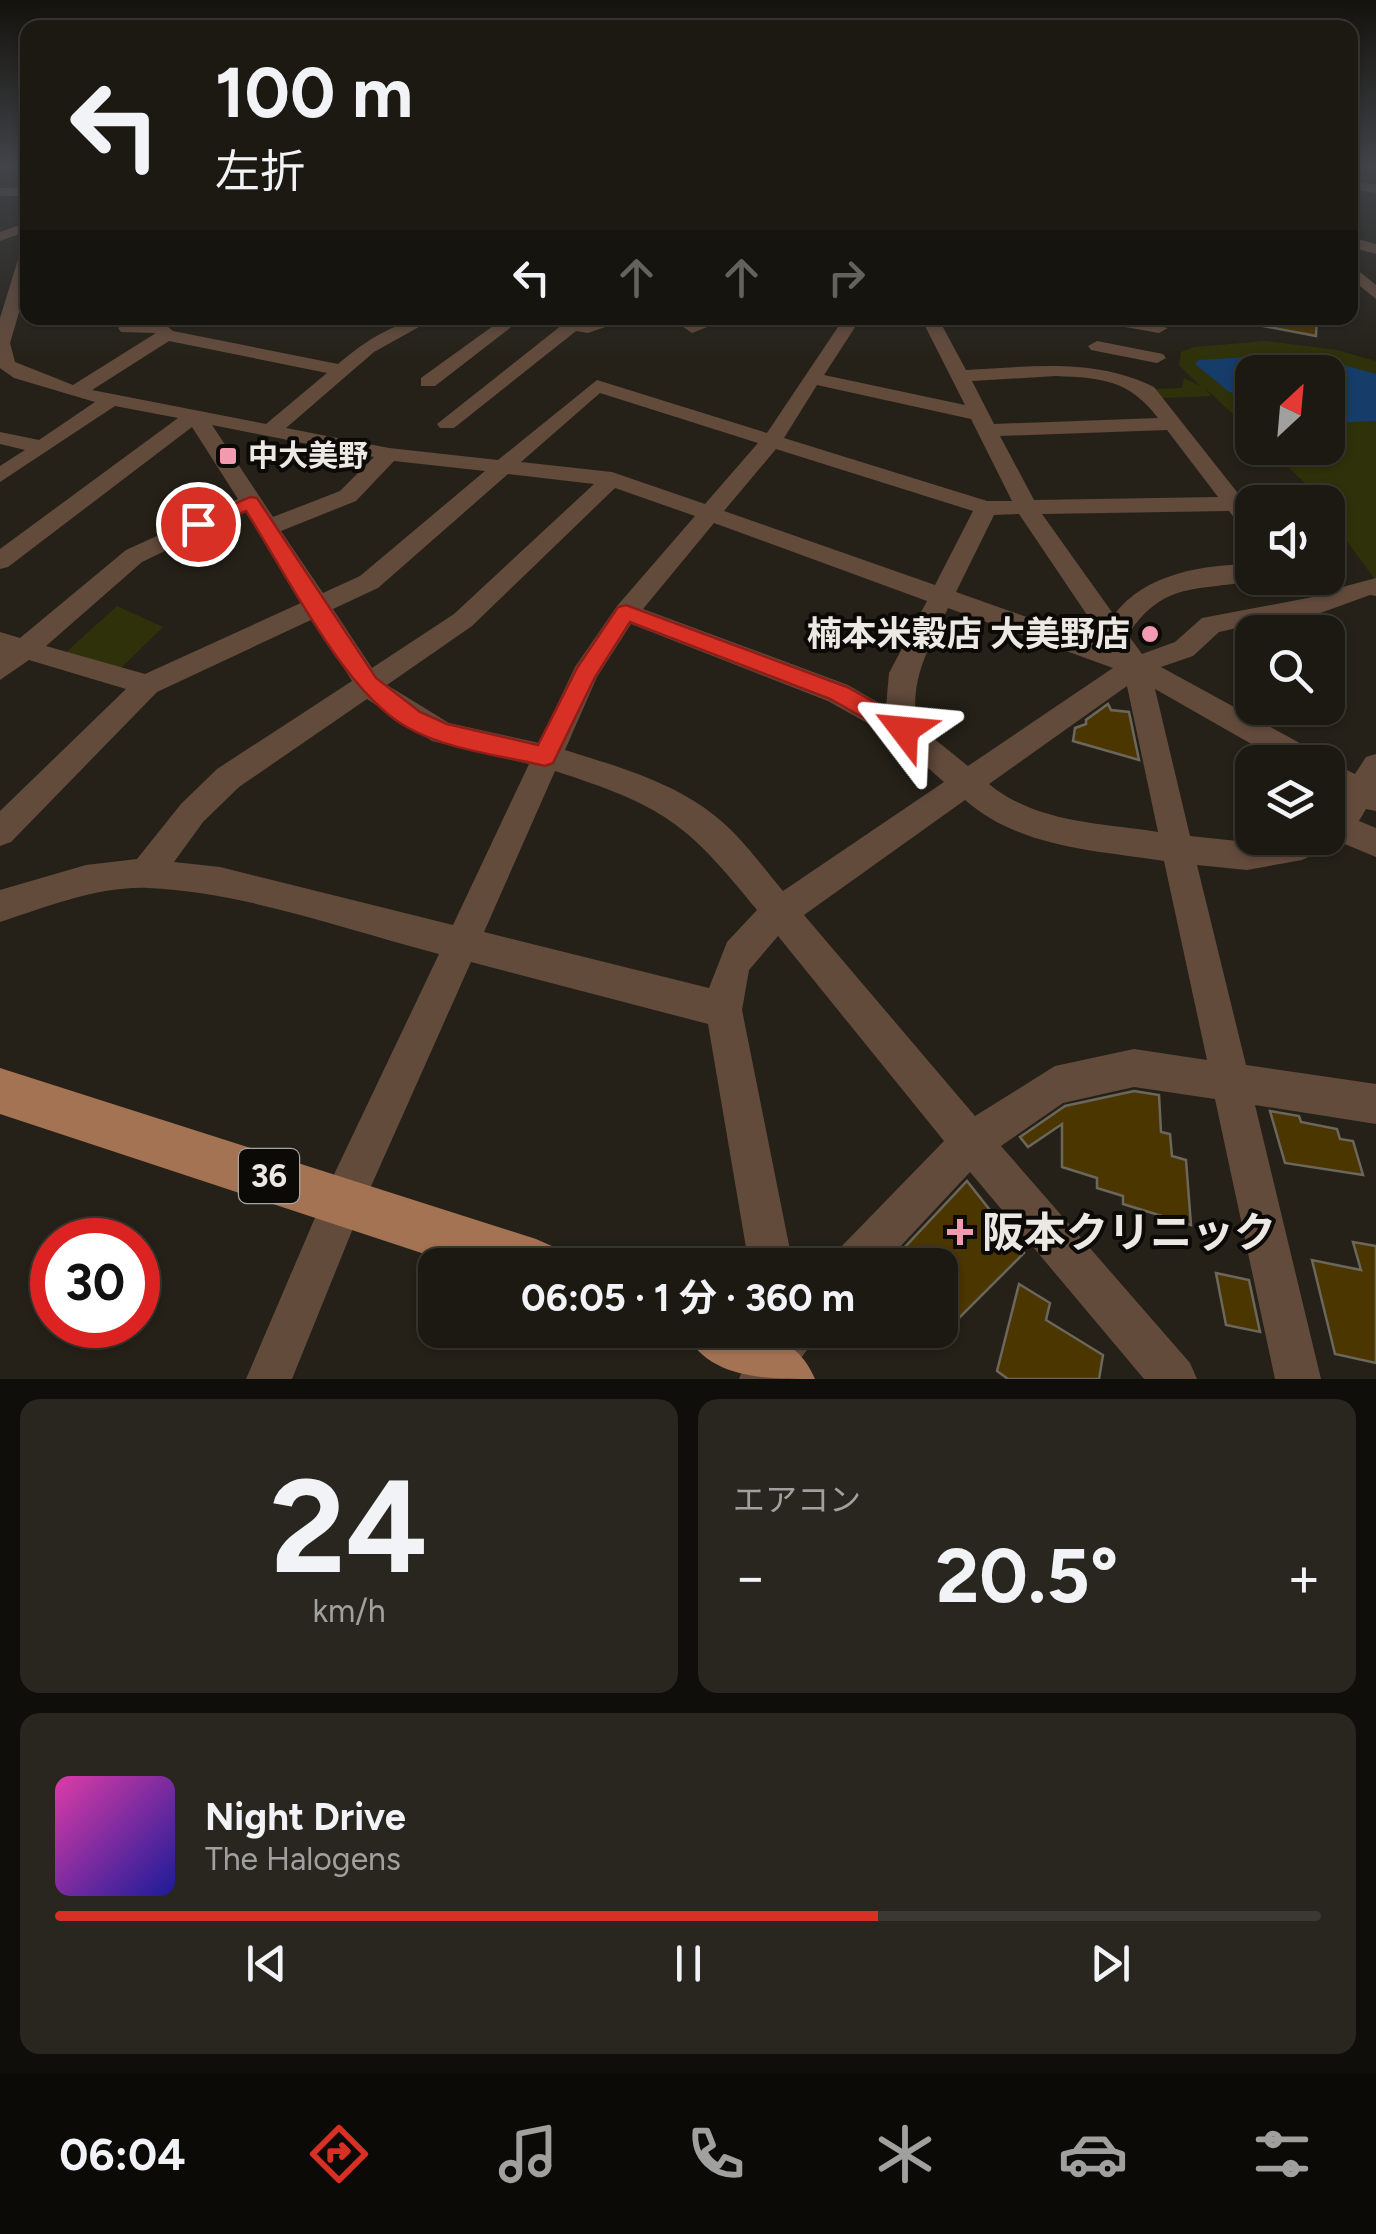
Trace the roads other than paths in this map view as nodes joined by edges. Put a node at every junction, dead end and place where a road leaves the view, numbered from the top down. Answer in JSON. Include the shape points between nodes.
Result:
{"nodes":[{"id":1,"x":14,"y":296,"type":"edge"},
{"id":2,"x":209,"y":325,"type":"edge"},
{"id":3,"x":413,"y":325,"type":"edge"},
{"id":4,"x":532,"y":325,"type":"edge"},
{"id":5,"x":573,"y":325,"type":"edge"},
{"id":6,"x":573,"y":325,"type":"edge"},
{"id":7,"x":598,"y":325,"type":"edge"},
{"id":8,"x":840,"y":325,"type":"edge"},
{"id":9,"x":934,"y":325,"type":"edge"},
{"id":10,"x":1101,"y":325,"type":"edge"},
{"id":11,"x":1142,"y":325,"type":"edge"},
{"id":12,"x":127,"y":328,"type":"dead end"},
{"id":13,"x":1159,"y":328,"type":"dead end"},
{"id":14,"x":166,"y":335,"type":"junction"},
{"id":15,"x":188,"y":340,"type":"junction"},
{"id":16,"x":1097,"y":346,"type":"junction"},
{"id":17,"x":502,"y":353,"type":"junction"},
{"id":18,"x":1157,"y":358,"type":"dead end"},
{"id":19,"x":4,"y":366,"type":"edge"},
{"id":20,"x":340,"y":370,"type":"junction"},
{"id":21,"x":1092,"y":372,"type":"junction"},
{"id":22,"x":960,"y":376,"type":"junction"},
{"id":23,"x":814,"y":379,"type":"junction"},
{"id":24,"x":458,"y":382,"type":"junction"},
{"id":25,"x":75,"y":392,"type":"junction"},
{"id":26,"x":111,"y":400,"type":"junction"},
{"id":27,"x":195,"y":415,"type":"junction"},
{"id":28,"x":980,"y":422,"type":"junction"},
{"id":29,"x":447,"y":424,"type":"dead end"},
{"id":30,"x":1169,"y":424,"type":"junction"},
{"id":31,"x":272,"y":430,"type":"junction"},
{"id":32,"x":0,"y":438,"type":"edge"},
{"id":33,"x":772,"y":440,"type":"junction"},
{"id":34,"x":42,"y":447,"type":"junction"},
{"id":35,"x":388,"y":454,"type":"junction"},
{"id":36,"x":500,"y":468,"type":"junction"},
{"id":37,"x":0,"y":476,"type":"edge"},
{"id":38,"x":612,"y":479,"type":"junction"},
{"id":39,"x":1232,"y":504,"type":"junction"},
{"id":40,"x":1235,"y":507,"type":"edge"},
{"id":41,"x":986,"y":508,"type":"junction"},
{"id":42,"x":1027,"y":509,"type":"junction"},
{"id":43,"x":710,"y":514,"type":"junction"},
{"id":44,"x":259,"y":515,"type":"junction"},
{"id":45,"x":0,"y":561,"type":"edge"},
{"id":46,"x":1235,"y":573,"type":"edge"},
{"id":47,"x":1376,"y":588,"type":"edge"},
{"id":48,"x":1326,"y":595,"type":"edge"},
{"id":49,"x":943,"y":596,"type":"junction"},
{"id":50,"x":1331,"y":599,"type":"junction"},
{"id":51,"x":318,"y":608,"type":"junction"},
{"id":52,"x":626,"y":612,"type":"junction"},
{"id":53,"x":1116,"y":633,"type":"junction"},
{"id":54,"x":12,"y":645,"type":"edge"},
{"id":55,"x":1136,"y":666,"type":"junction"},
{"id":56,"x":0,"y":670,"type":"edge"},
{"id":57,"x":368,"y":684,"type":"junction"},
{"id":58,"x":147,"y":685,"type":"junction"},
{"id":59,"x":904,"y":730,"type":"junction"},
{"id":60,"x":1278,"y":745,"type":"edge"},
{"id":61,"x":545,"y":756,"type":"junction"},
{"id":62,"x":1345,"y":778,"type":"edge"},
{"id":63,"x":966,"y":786,"type":"junction"},
{"id":64,"x":1371,"y":786,"type":"edge"},
{"id":65,"x":1345,"y":814,"type":"edge"},
{"id":66,"x":0,"y":832,"type":"edge"},
{"id":67,"x":1345,"y":836,"type":"edge"},
{"id":68,"x":1376,"y":843,"type":"edge"},
{"id":69,"x":1179,"y":849,"type":"junction"},
{"id":70,"x":1235,"y":855,"type":"edge"},
{"id":71,"x":146,"y":873,"type":"junction"},
{"id":72,"x":0,"y":906,"type":"edge"},
{"id":73,"x":780,"y":912,"type":"junction"},
{"id":74,"x":460,"y":946,"type":"junction"},
{"id":75,"x":724,"y":1010,"type":"junction"},
{"id":76,"x":1230,"y":1081,"type":"junction"},
{"id":77,"x":0,"y":1090,"type":"edge"},
{"id":78,"x":1376,"y":1104,"type":"edge"},
{"id":79,"x":971,"y":1142,"type":"junction"},
{"id":80,"x":344,"y":1200,"type":"junction"},
{"id":81,"x":486,"y":1248,"type":"edge"},
{"id":82,"x":767,"y":1248,"type":"edge"},
{"id":83,"x":869,"y":1248,"type":"edge"},
{"id":84,"x":270,"y":1379,"type":"edge"},
{"id":85,"x":1174,"y":1379,"type":"edge"},
{"id":86,"x":1298,"y":1379,"type":"edge"}],
"edges":[{"from":1,"to":19,"type":"street","via":[[2,343]]},
{"from":2,"to":15,"type":"street"},
{"from":3,"to":20,"type":"street"},
{"from":4,"to":6,"type":"street"},
{"from":4,"to":17,"type":"street"},
{"from":4,"to":17,"type":"street"},
{"from":5,"to":7,"type":"street"},
{"from":8,"to":23,"type":"street"},
{"from":9,"to":22,"type":"street"},
{"from":10,"to":16,"type":"street"},
{"from":11,"to":13,"type":"street"},
{"from":12,"to":14,"type":"street","via":[[162,328]]},
{"from":14,"to":15,"type":"street"},
{"from":14,"to":25,"type":"street"},
{"from":15,"to":20,"type":"street"},
{"from":16,"to":18,"type":"street"},
{"from":16,"to":21,"type":"street"},
{"from":17,"to":24,"type":"street"},
{"from":17,"to":24,"type":"street"},
{"from":19,"to":25,"type":"street"},
{"from":20,"to":31,"type":"street"},
{"from":21,"to":22,"type":"street"},
{"from":21,"to":30,"type":"street","via":[[1147,391]]},
{"from":22,"to":28,"type":"street"},
{"from":23,"to":28,"type":"street"},
{"from":23,"to":33,"type":"street"},
{"from":24,"to":29,"type":"street"},
{"from":25,"to":26,"type":"street"},
{"from":26,"to":27,"type":"street"},
{"from":26,"to":34,"type":"street"},
{"from":27,"to":31,"type":"street"},
{"from":27,"to":44,"type":"street"},
{"from":27,"to":45,"type":"street"},
{"from":28,"to":30,"type":"street"},
{"from":28,"to":42,"type":"street"},
{"from":30,"to":39,"type":"street"},
{"from":31,"to":35,"type":"street"},
{"from":32,"to":34,"type":"street"},
{"from":33,"to":36,"type":"street","via":[[598,386]]},
{"from":33,"to":41,"type":"street"},
{"from":33,"to":43,"type":"street"},
{"from":34,"to":37,"type":"street"},
{"from":35,"to":36,"type":"street"},
{"from":35,"to":44,"type":"street","via":[[348,496]]},
{"from":36,"to":38,"type":"street"},
{"from":36,"to":51,"type":"street","via":[[369,582]]},
{"from":38,"to":43,"type":"street"},
{"from":38,"to":57,"type":"street","via":[[463,620]]},
{"from":39,"to":40,"type":"street"},
{"from":39,"to":42,"type":"street"},
{"from":41,"to":42,"type":"street"},
{"from":41,"to":49,"type":"street"},
{"from":42,"to":53,"type":"street"},
{"from":43,"to":49,"type":"street"},
{"from":43,"to":52,"type":"street"},
{"from":44,"to":51,"type":"street"},
{"from":44,"to":54,"type":"street","via":[[134,556]]},
{"from":46,"to":53,"type":"street","via":[[1148,594]]},
{"from":47,"to":50,"type":"street","via":[[1371,584]]},
{"from":48,"to":50,"type":"street"},
{"from":49,"to":55,"type":"street"},
{"from":49,"to":59,"type":"street","via":[[903,673]]},
{"from":50,"to":55,"type":"street","via":[[1301,611],[1211,625],[1184,649]]},
{"from":51,"to":57,"type":"street"},
{"from":51,"to":58,"type":"street"},
{"from":52,"to":59,"type":"street","via":[[838,693]]},
{"from":52,"to":61,"type":"street","via":[[585,674]]},
{"from":53,"to":55,"type":"street"},
{"from":54,"to":56,"type":"street"},
{"from":54,"to":58,"type":"street"},
{"from":55,"to":60,"type":"street"},
{"from":55,"to":63,"type":"street"},
{"from":55,"to":69,"type":"street"},
{"from":57,"to":61,"type":"street","via":[[442,733]]},
{"from":57,"to":71,"type":"street","via":[[228,778]]},
{"from":58,"to":66,"type":"street"},
{"from":59,"to":63,"type":"street"},
{"from":61,"to":73,"type":"street","via":[[640,786],[678,806],[720,840]]},
{"from":61,"to":74,"type":"street"},
{"from":62,"to":64,"type":"street"},
{"from":63,"to":69,"type":"street","via":[[996,809],[1039,827]]},
{"from":63,"to":73,"type":"street"},
{"from":64,"to":65,"type":"street"},
{"from":67,"to":68,"type":"street"},
{"from":69,"to":70,"type":"street"},
{"from":69,"to":76,"type":"street"},
{"from":71,"to":72,"type":"street","via":[[86,880]]},
{"from":71,"to":74,"type":"street","via":[[220,882]]},
{"from":73,"to":75,"type":"street","via":[[739,948]]},
{"from":73,"to":79,"type":"street"},
{"from":74,"to":75,"type":"street"},
{"from":74,"to":80,"type":"street"},
{"from":75,"to":82,"type":"street"},
{"from":76,"to":78,"type":"street"},
{"from":76,"to":79,"type":"street","via":[[1134,1068],[1055,1085]]},
{"from":76,"to":86,"type":"street"},
{"from":77,"to":80,"type":"main road","number":"36"},
{"from":79,"to":83,"type":"street"},
{"from":79,"to":85,"type":"street"},
{"from":80,"to":81,"type":"main road","number":"36"},
{"from":80,"to":84,"type":"street"}]}
